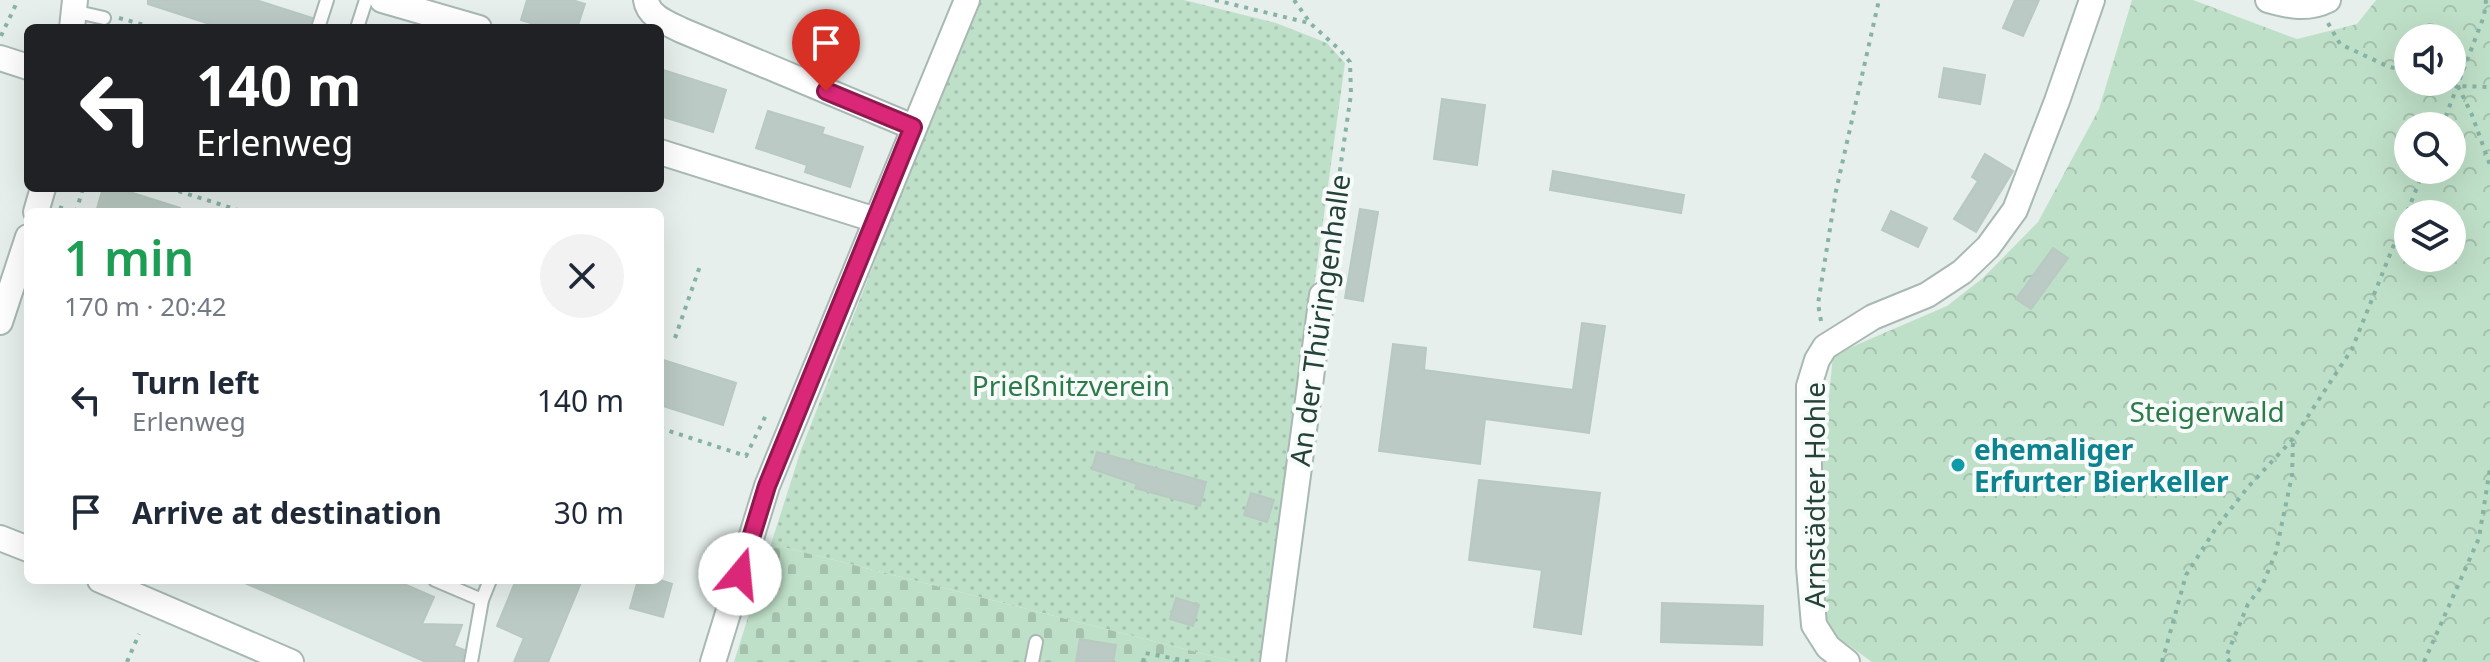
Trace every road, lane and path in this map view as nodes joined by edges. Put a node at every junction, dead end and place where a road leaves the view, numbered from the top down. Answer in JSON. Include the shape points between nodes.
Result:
{"nodes":[{"id":1,"x":18,"y":0,"type":"edge"},
{"id":2,"x":327,"y":0,"type":"edge"},
{"id":3,"x":366,"y":0,"type":"edge"},
{"id":4,"x":382,"y":0,"type":"edge"},
{"id":5,"x":646,"y":0,"type":"edge"},
{"id":6,"x":967,"y":0,"type":"edge"},
{"id":7,"x":1215,"y":0,"type":"edge"},
{"id":8,"x":1294,"y":0,"type":"edge"},
{"id":9,"x":1879,"y":0,"type":"edge"},
{"id":10,"x":2092,"y":0,"type":"edge"},
{"id":11,"x":2268,"y":0,"type":"edge"},
{"id":12,"x":2486,"y":0,"type":"edge"},
{"id":13,"x":2323,"y":3,"type":"edge"},
{"id":14,"x":73,"y":13,"type":"edge"},
{"id":15,"x":109,"y":17,"type":"joint"},
{"id":16,"x":138,"y":24,"type":"edge"},
{"id":17,"x":319,"y":24,"type":"edge"},
{"id":18,"x":358,"y":24,"type":"edge"},
{"id":19,"x":465,"y":24,"type":"edge"},
{"id":20,"x":1311,"y":24,"type":"junction"},
{"id":21,"x":0,"y":38,"type":"edge"},
{"id":22,"x":0,"y":58,"type":"edge"},
{"id":23,"x":2466,"y":64,"type":"edge"},
{"id":24,"x":24,"y":66,"type":"edge"},
{"id":25,"x":2394,"y":68,"type":"edge"},
{"id":26,"x":2466,"y":86,"type":"edge"},
{"id":27,"x":2490,"y":87,"type":"edge"},
{"id":28,"x":2463,"y":96,"type":"edge"},
{"id":29,"x":913,"y":127,"type":"junction"},
{"id":30,"x":664,"y":153,"type":"edge"},
{"id":31,"x":2490,"y":165,"type":"edge"},
{"id":32,"x":2418,"y":184,"type":"edge"},
{"id":33,"x":182,"y":192,"type":"edge"},
{"id":34,"x":232,"y":208,"type":"edge"},
{"id":35,"x":876,"y":220,"type":"junction"},
{"id":36,"x":24,"y":249,"type":"edge"},
{"id":37,"x":701,"y":263,"type":"dead end"},
{"id":38,"x":1322,"y":295,"type":"joint"},
{"id":39,"x":0,"y":322,"type":"edge"},
{"id":40,"x":675,"y":338,"type":"dead end"},
{"id":41,"x":1825,"y":347,"type":"junction"},
{"id":42,"x":766,"y":415,"type":"dead end"},
{"id":43,"x":664,"y":429,"type":"edge"},
{"id":44,"x":2293,"y":439,"type":"junction"},
{"id":45,"x":2490,"y":468,"type":"edge"},
{"id":46,"x":0,"y":538,"type":"edge"},
{"id":47,"x":24,"y":547,"type":"edge"},
{"id":48,"x":109,"y":584,"type":"edge"},
{"id":49,"x":444,"y":584,"type":"edge"},
{"id":50,"x":488,"y":584,"type":"edge"},
{"id":51,"x":482,"y":600,"type":"junction"},
{"id":52,"x":139,"y":634,"type":"dead end"},
{"id":53,"x":1036,"y":642,"type":"dead end"},
{"id":54,"x":127,"y":662,"type":"edge"},
{"id":55,"x":291,"y":662,"type":"edge"},
{"id":56,"x":471,"y":662,"type":"edge"},
{"id":57,"x":713,"y":662,"type":"edge"},
{"id":58,"x":1032,"y":662,"type":"edge"},
{"id":59,"x":1143,"y":662,"type":"edge"},
{"id":60,"x":1192,"y":662,"type":"edge"},
{"id":61,"x":1273,"y":662,"type":"edge"},
{"id":62,"x":1847,"y":662,"type":"edge"},
{"id":63,"x":2162,"y":662,"type":"edge"},
{"id":64,"x":2230,"y":662,"type":"edge"},
{"id":65,"x":2424,"y":662,"type":"edge"}],
"edges":[{"from":1,"to":21,"type":"path"},
{"from":2,"to":17,"type":"lane"},
{"from":3,"to":18,"type":"lane"},
{"from":4,"to":19,"type":"street"},
{"from":5,"to":29,"type":"street","via":[[658,18],[681,30]]},
{"from":6,"to":29,"type":"street"},
{"from":7,"to":20,"type":"path"},
{"from":8,"to":20,"type":"path","name":"An der Thüringenhalle"},
{"from":9,"to":41,"type":"path","via":[[1836,191],[1818,304]]},
{"from":10,"to":41,"type":"street","name":"Arnstädter Hohle","via":[[2015,210],[1988,247],[1927,295],[1873,317]]},
{"from":11,"to":13,"type":"street","via":[[2292,6]]},
{"from":12,"to":23,"type":"path"},
{"from":13,"to":25,"type":"path","via":[[2340,44]]},
{"from":14,"to":15,"type":"lane"},
{"from":15,"to":16,"type":"path"},
{"from":20,"to":38,"type":"path","name":"An der Thüringenhalle","via":[[1350,62],[1351,94]]},
{"from":22,"to":24,"type":"street"},
{"from":26,"to":27,"type":"path"},
{"from":28,"to":31,"type":"path"},
{"from":29,"to":35,"type":"street"},
{"from":30,"to":35,"type":"street"},
{"from":32,"to":44,"type":"path","via":[[2352,349]]},
{"from":33,"to":34,"type":"path"},
{"from":35,"to":57,"type":"street","via":[[767,486]]},
{"from":36,"to":39,"type":"street"},
{"from":37,"to":40,"type":"path"},
{"from":38,"to":61,"type":"street","name":"An der Thüringenhalle"},
{"from":41,"to":62,"type":"street","name":"Arnstädter Hohle","via":[[1809,386],[1809,567],[1814,625],[1828,647]]},
{"from":42,"to":43,"type":"path","via":[[746,456]]},
{"from":44,"to":63,"type":"path","via":[[2248,487],[2186,575]]},
{"from":44,"to":64,"type":"path","via":[[2292,475],[2276,552],[2248,604],[2226,657]]},
{"from":45,"to":65,"type":"path","via":[[2479,538]]},
{"from":46,"to":47,"type":"street"},
{"from":48,"to":55,"type":"street"},
{"from":49,"to":51,"type":"lane"},
{"from":50,"to":51,"type":"lane"},
{"from":51,"to":56,"type":"lane"},
{"from":52,"to":54,"type":"path"},
{"from":53,"to":58,"type":"lane"},
{"from":59,"to":60,"type":"path","via":[[1145,653]]}]}
